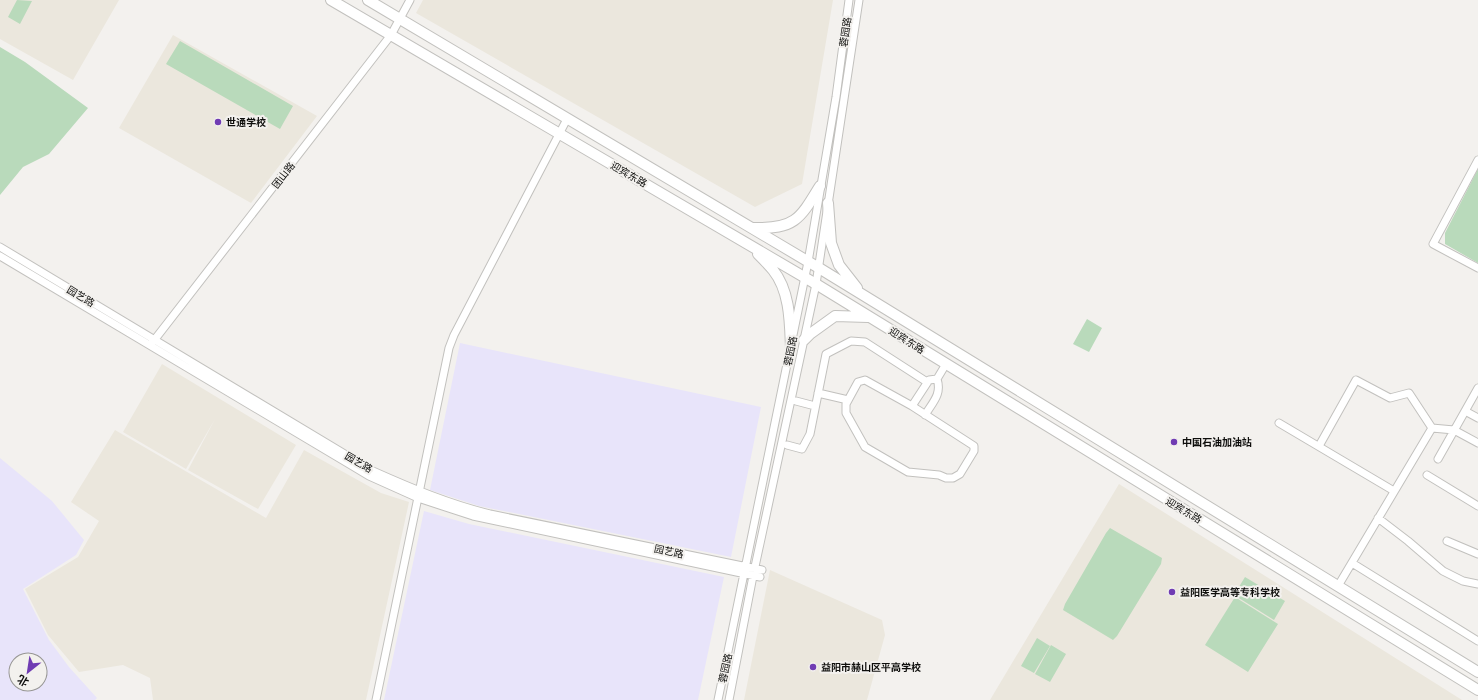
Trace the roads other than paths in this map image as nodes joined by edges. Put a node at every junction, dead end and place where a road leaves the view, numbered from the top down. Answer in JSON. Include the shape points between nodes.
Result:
{"nodes":[{"id":1,"x":331,"y":0,"type":"edge"},
{"id":2,"x":368,"y":0,"type":"edge"},
{"id":3,"x":410,"y":0,"type":"edge"},
{"id":4,"x":849,"y":0,"type":"edge"},
{"id":5,"x":859,"y":0,"type":"edge"},
{"id":6,"x":399,"y":19,"type":"junction"},
{"id":7,"x":391,"y":35,"type":"junction"},
{"id":8,"x":568,"y":118,"type":"junction"},
{"id":9,"x":559,"y":133,"type":"junction"},
{"id":10,"x":1478,"y":160,"type":"edge"},
{"id":11,"x":820,"y":186,"type":"junction"},
{"id":12,"x":828,"y":203,"type":"junction"},
{"id":13,"x":750,"y":227,"type":"junction"},
{"id":14,"x":745,"y":243,"type":"junction"},
{"id":15,"x":0,"y":247,"type":"edge"},
{"id":16,"x":0,"y":256,"type":"edge"},
{"id":17,"x":808,"y":262,"type":"junction"},
{"id":18,"x":818,"y":268,"type":"junction"},
{"id":19,"x":1478,"y":268,"type":"edge"},
{"id":20,"x":804,"y":277,"type":"junction"},
{"id":21,"x":816,"y":284,"type":"junction"},
{"id":22,"x":862,"y":294,"type":"junction"},
{"id":23,"x":889,"y":311,"type":"junction"},
{"id":24,"x":869,"y":317,"type":"junction"},
{"id":25,"x":881,"y":324,"type":"junction"},
{"id":26,"x":804,"y":340,"type":"junction"},
{"id":27,"x":152,"y":343,"type":"junction"},
{"id":28,"x":791,"y":348,"type":"junction"},
{"id":29,"x":946,"y":364,"type":"junction"},
{"id":30,"x":937,"y":379,"type":"junction"},
{"id":31,"x":927,"y":382,"type":"junction"},
{"id":32,"x":1478,"y":388,"type":"edge"},
{"id":33,"x":818,"y":393,"type":"junction"},
{"id":34,"x":848,"y":400,"type":"junction"},
{"id":35,"x":796,"y":401,"type":"dead end"},
{"id":36,"x":816,"y":406,"type":"junction"},
{"id":37,"x":912,"y":406,"type":"junction"},
{"id":38,"x":1465,"y":411,"type":"junction"},
{"id":39,"x":925,"y":415,"type":"junction"},
{"id":40,"x":1478,"y":418,"type":"edge"},
{"id":41,"x":1279,"y":423,"type":"dead end"},
{"id":42,"x":1432,"y":428,"type":"junction"},
{"id":43,"x":1454,"y":430,"type":"junction"},
{"id":44,"x":1478,"y":443,"type":"edge"},
{"id":45,"x":787,"y":445,"type":"dead end"},
{"id":46,"x":1319,"y":446,"type":"junction"},
{"id":47,"x":1119,"y":452,"type":"junction"},
{"id":48,"x":1438,"y":459,"type":"dead end"},
{"id":49,"x":1112,"y":465,"type":"junction"},
{"id":50,"x":1427,"y":475,"type":"dead end"},
{"id":51,"x":1394,"y":491,"type":"junction"},
{"id":52,"x":419,"y":495,"type":"junction"},
{"id":53,"x":1478,"y":506,"type":"edge"},
{"id":54,"x":1378,"y":518,"type":"junction"},
{"id":55,"x":1446,"y":541,"type":"dead end"},
{"id":56,"x":1478,"y":554,"type":"edge"},
{"id":57,"x":1352,"y":563,"type":"junction"},
{"id":58,"x":746,"y":571,"type":"junction"},
{"id":59,"x":758,"y":573,"type":"junction"},
{"id":60,"x":1478,"y":584,"type":"edge"},
{"id":61,"x":1338,"y":586,"type":"junction"},
{"id":62,"x":1478,"y":641,"type":"edge"},
{"id":63,"x":1478,"y":672,"type":"edge"},
{"id":64,"x":1478,"y":690,"type":"edge"},
{"id":65,"x":376,"y":700,"type":"edge"},
{"id":66,"x":718,"y":700,"type":"edge"},
{"id":67,"x":729,"y":700,"type":"edge"}],
"edges":[{"from":1,"to":7,"type":"highway","name":"迎宾东路"},
{"from":2,"to":6,"type":"highway","name":"迎宾东路"},
{"from":3,"to":6,"type":"street","name":"团山路"},
{"from":4,"to":11,"type":"street","name":"蓉园路","via":[[836,97]]},
{"from":5,"to":12,"type":"street","name":"蓉园路"},
{"from":6,"to":7,"type":"street","name":"团山路"},
{"from":6,"to":8,"type":"highway","name":"迎宾东路"},
{"from":7,"to":9,"type":"highway","name":"迎宾东路"},
{"from":7,"to":27,"type":"street","name":"团山路"},
{"from":8,"to":9,"type":"street"},
{"from":8,"to":13,"type":"highway","name":"迎宾东路"},
{"from":9,"to":14,"type":"highway","name":"迎宾东路"},
{"from":9,"to":52,"type":"street","via":[[452,341]]},
{"from":10,"to":19,"type":"street","via":[[1433,244]]},
{"from":11,"to":13,"type":"highway","via":[[806,210],[790,224],[772,228]]},
{"from":11,"to":17,"type":"street","name":"蓉园路"},
{"from":12,"to":18,"type":"street","name":"蓉园路"},
{"from":12,"to":22,"type":"highway","via":[[831,243],[839,265]]},
{"from":13,"to":14,"type":"highway"},
{"from":13,"to":17,"type":"highway","name":"迎宾东路"},
{"from":14,"to":20,"type":"highway","name":"迎宾东路"},
{"from":14,"to":28,"type":"highway","via":[[774,270],[784,290],[790,317]]},
{"from":15,"to":27,"type":"street","name":"园艺路"},
{"from":16,"to":27,"type":"street","name":"园艺路"},
{"from":17,"to":18,"type":"highway","name":"迎宾东路"},
{"from":17,"to":20,"type":"street","name":"蓉园路"},
{"from":18,"to":21,"type":"street","name":"蓉园路"},
{"from":18,"to":22,"type":"highway","name":"迎宾东路"},
{"from":20,"to":21,"type":"highway","name":"迎宾东路"},
{"from":20,"to":28,"type":"street","name":"蓉园路"},
{"from":21,"to":24,"type":"highway","name":"迎宾东路"},
{"from":21,"to":26,"type":"street","name":"蓉园路"},
{"from":22,"to":23,"type":"highway","name":"迎宾东路"},
{"from":23,"to":25,"type":"highway"},
{"from":23,"to":47,"type":"highway","name":"迎宾东路"},
{"from":24,"to":25,"type":"highway","name":"迎宾东路"},
{"from":24,"to":26,"type":"highway","via":[[835,316]]},
{"from":25,"to":29,"type":"highway","name":"迎宾东路"},
{"from":26,"to":59,"type":"street","name":"蓉园路"},
{"from":27,"to":52,"type":"street","name":"园艺路","via":[[372,471]]},
{"from":28,"to":58,"type":"street","name":"蓉园路"},
{"from":29,"to":30,"type":"street"},
{"from":29,"to":49,"type":"highway","name":"迎宾东路"},
{"from":30,"to":31,"type":"street"},
{"from":30,"to":39,"type":"street","via":[[939,393]]},
{"from":31,"to":33,"type":"street","via":[[865,342],[851,341],[826,354]]},
{"from":31,"to":37,"type":"street"},
{"from":32,"to":38,"type":"street"},
{"from":33,"to":34,"type":"street"},
{"from":33,"to":36,"type":"street"},
{"from":34,"to":37,"type":"street","via":[[858,382],[865,380]]},
{"from":34,"to":39,"type":"street","via":[[846,413],[865,447],[908,472],[946,478],[960,474],[974,451],[974,446]]},
{"from":35,"to":36,"type":"street"},
{"from":36,"to":45,"type":"street","via":[[810,434],[802,449]]},
{"from":37,"to":39,"type":"street"},
{"from":38,"to":40,"type":"street"},
{"from":38,"to":43,"type":"street"},
{"from":41,"to":46,"type":"street"},
{"from":42,"to":43,"type":"street"},
{"from":42,"to":46,"type":"street","via":[[1409,393],[1390,398],[1356,380]]},
{"from":42,"to":51,"type":"street"},
{"from":43,"to":44,"type":"street"},
{"from":43,"to":48,"type":"street"},
{"from":46,"to":51,"type":"street"},
{"from":47,"to":49,"type":"highway"},
{"from":47,"to":61,"type":"highway","name":"迎宾东路"},
{"from":49,"to":64,"type":"highway","name":"迎宾东路"},
{"from":50,"to":53,"type":"street"},
{"from":51,"to":54,"type":"street"},
{"from":52,"to":58,"type":"street","name":"园艺路","via":[[490,514]]},
{"from":52,"to":65,"type":"street"},
{"from":54,"to":57,"type":"street"},
{"from":54,"to":60,"type":"street","via":[[1443,571],[1463,581]]},
{"from":55,"to":56,"type":"street"},
{"from":57,"to":61,"type":"street"},
{"from":57,"to":62,"type":"street"},
{"from":58,"to":59,"type":"street","name":"园艺路"},
{"from":58,"to":66,"type":"street","name":"蓉园路"},
{"from":59,"to":67,"type":"street","name":"蓉园路"},
{"from":61,"to":63,"type":"highway","name":"迎宾东路"}]}
